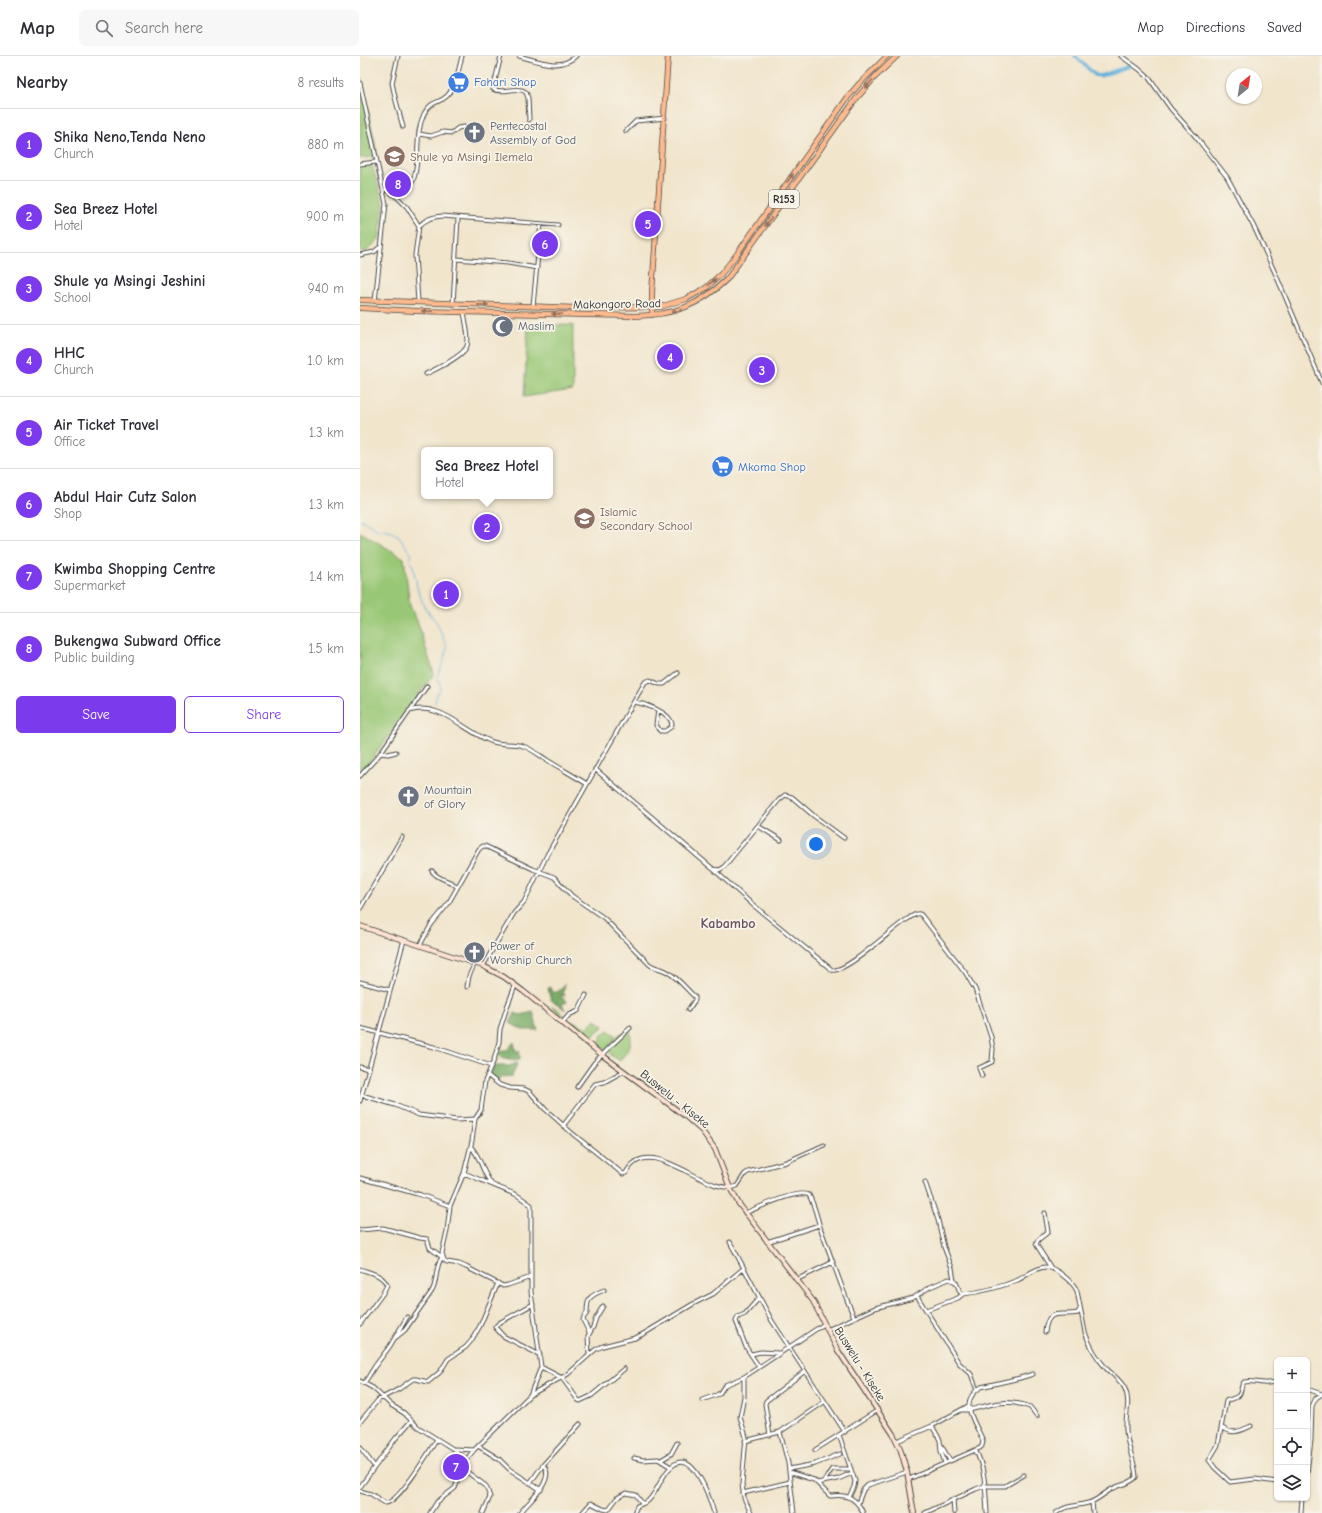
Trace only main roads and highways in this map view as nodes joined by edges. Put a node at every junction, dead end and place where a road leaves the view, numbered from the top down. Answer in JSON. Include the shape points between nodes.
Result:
{"nodes":[{"id":1,"x":668,"y":56,"type":"edge"},
{"id":2,"x":887,"y":56,"type":"edge"},
{"id":3,"x":897,"y":56,"type":"edge"},
{"id":4,"x":360,"y":300,"type":"edge"},
{"id":5,"x":360,"y":308,"type":"edge"},
{"id":6,"x":652,"y":308,"type":"junction"},
{"id":7,"x":652,"y":316,"type":"junction"},
{"id":8,"x":360,"y":926,"type":"edge"},
{"id":9,"x":914,"y":1513,"type":"edge"}],
"edges":[{"from":1,"to":6,"type":"main road"},
{"from":6,"to":2,"type":"main road","name":"Makongoro Road","number":"R153","one_way":true,"via":[[690,297],[706,288],[721,274],[848,97]]},
{"from":3,"to":7,"type":"main road","name":"Makongoro Road","number":"R153","one_way":true,"via":[[875,76],[856,99],[726,279],[710,294],[690,306]]},
{"from":4,"to":6,"type":"main road","name":"Makongoro Road","number":"R153","one_way":true,"via":[[577,308]]},
{"from":7,"to":5,"type":"main road","name":"Makongoro Road","number":"R153","one_way":true},
{"from":6,"to":7,"type":"main road"},
{"from":8,"to":9,"type":"main road","name":"Buswelu - Kiseke","via":[[475,963],[499,974],[705,1134],[715,1149],[730,1188],[745,1213],[813,1301],[837,1349],[897,1441],[909,1479]]}]}
